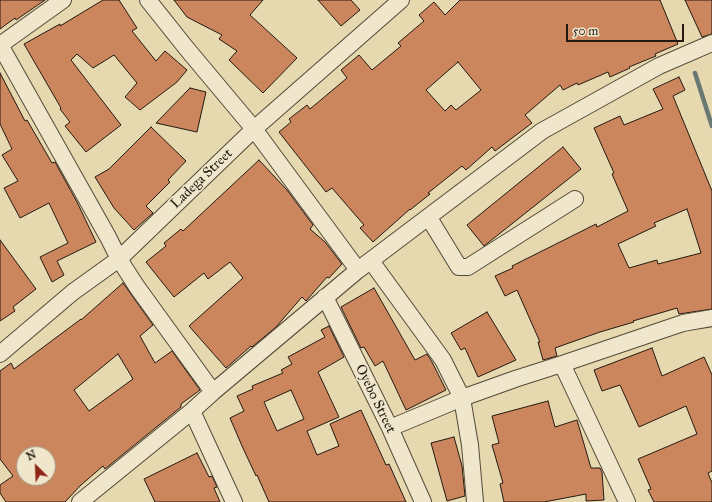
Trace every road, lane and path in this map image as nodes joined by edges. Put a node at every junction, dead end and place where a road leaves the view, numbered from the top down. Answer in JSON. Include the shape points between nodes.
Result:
{"nodes":[{"id":1,"x":64,"y":0,"type":"edge"},
{"id":2,"x":148,"y":0,"type":"edge"},
{"id":3,"x":401,"y":0,"type":"edge"},
{"id":4,"x":712,"y":43,"type":"edge"},
{"id":5,"x":0,"y":45,"type":"edge"},
{"id":6,"x":254,"y":129,"type":"junction"},
{"id":7,"x":575,"y":199,"type":"dead end"},
{"id":8,"x":429,"y":218,"type":"junction"},
{"id":9,"x":119,"y":258,"type":"junction"},
{"id":10,"x":364,"y":266,"type":"junction"},
{"id":11,"x":325,"y":297,"type":"junction"},
{"id":12,"x":712,"y":318,"type":"edge"},
{"id":13,"x":0,"y":354,"type":"edge"},
{"id":14,"x":562,"y":364,"type":"junction"},
{"id":15,"x":213,"y":392,"type":"junction"},
{"id":16,"x":462,"y":398,"type":"junction"},
{"id":17,"x":192,"y":411,"type":"junction"},
{"id":18,"x":390,"y":428,"type":"junction"},
{"id":19,"x":80,"y":502,"type":"edge"},
{"id":20,"x":234,"y":502,"type":"edge"},
{"id":21,"x":423,"y":502,"type":"edge"},
{"id":22,"x":475,"y":502,"type":"edge"},
{"id":23,"x":626,"y":502,"type":"edge"}],
"edges":[{"from":1,"to":5,"type":"street"},
{"from":2,"to":6,"type":"street"},
{"from":3,"to":6,"type":"street","name":"Ladega Street"},
{"from":4,"to":8,"type":"street","via":[[659,66],[542,131]]},
{"from":5,"to":9,"type":"street"},
{"from":6,"to":9,"type":"street","name":"Ladega Street"},
{"from":6,"to":10,"type":"street"},
{"from":7,"to":8,"type":"street","via":[[468,267],[459,267]]},
{"from":8,"to":10,"type":"street"},
{"from":9,"to":13,"type":"street","name":"Ladega Street","via":[[73,292]]},
{"from":9,"to":15,"type":"street"},
{"from":10,"to":11,"type":"street"},
{"from":10,"to":16,"type":"street","via":[[443,360]]},
{"from":11,"to":15,"type":"street"},
{"from":11,"to":18,"type":"street","name":"Oyebo Street"},
{"from":12,"to":14,"type":"street","via":[[683,323]]},
{"from":14,"to":16,"type":"street"},
{"from":14,"to":23,"type":"street"},
{"from":15,"to":17,"type":"street"},
{"from":16,"to":18,"type":"street"},
{"from":16,"to":22,"type":"street","via":[[470,445]]},
{"from":17,"to":19,"type":"street"},
{"from":17,"to":20,"type":"street"},
{"from":18,"to":21,"type":"street","name":"Oyebo Street"}]}
